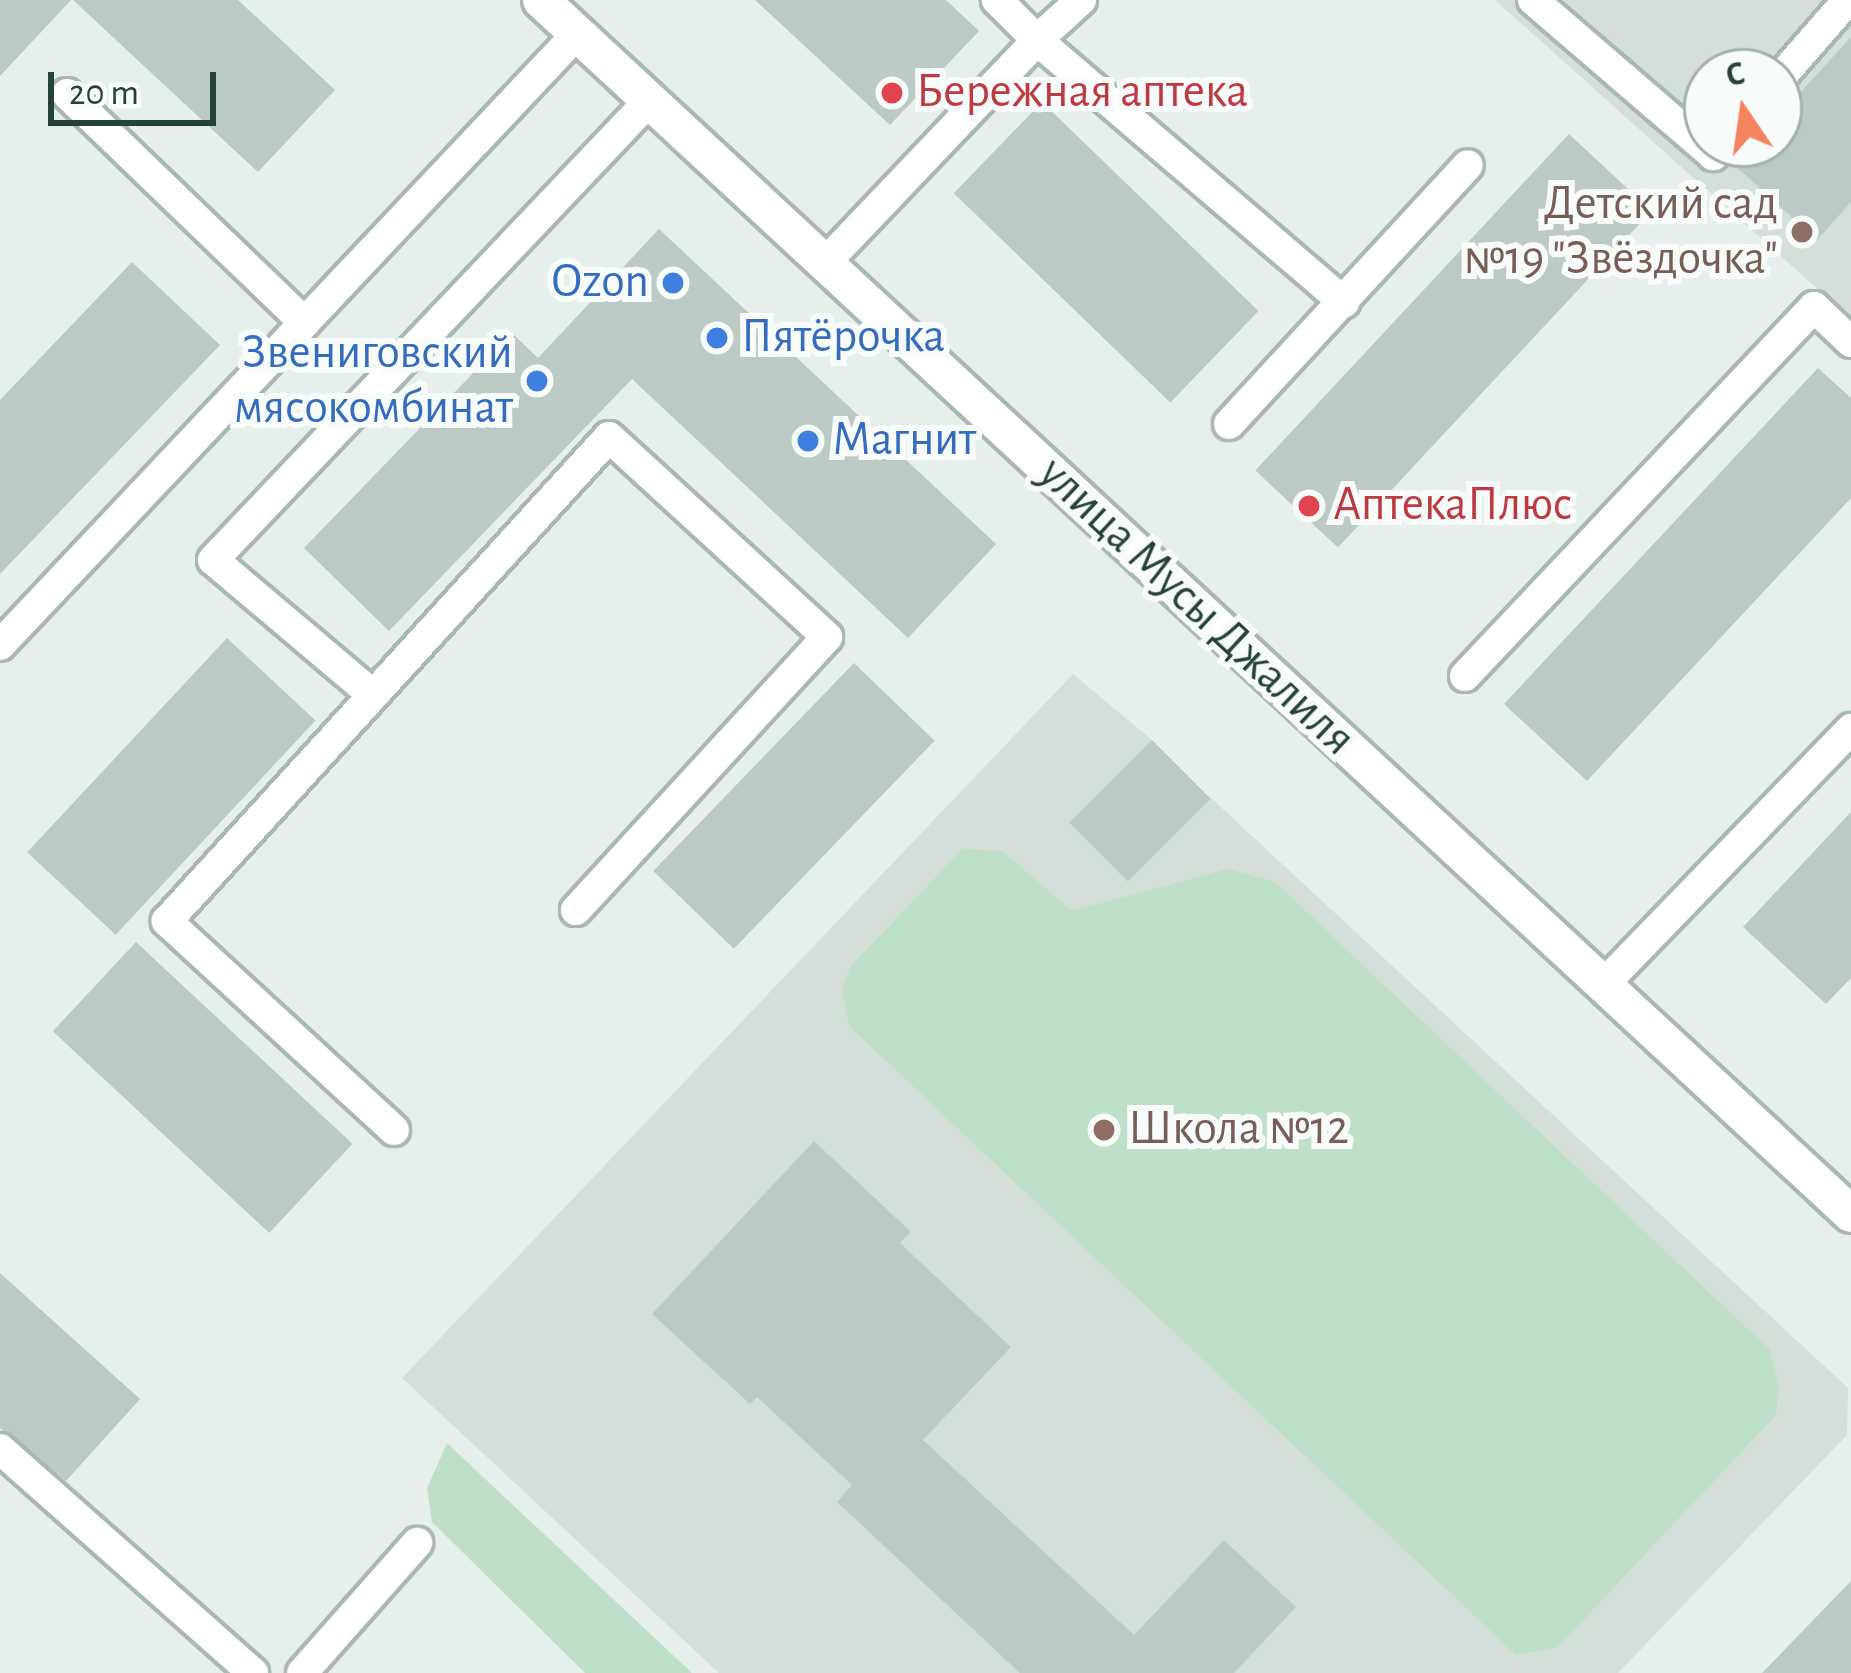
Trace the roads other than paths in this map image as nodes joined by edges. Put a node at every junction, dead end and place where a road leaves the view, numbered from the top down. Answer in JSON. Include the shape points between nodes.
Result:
{"nodes":[{"id":1,"x":542,"y":0,"type":"edge"},
{"id":2,"x":997,"y":0,"type":"edge"},
{"id":3,"x":1081,"y":0,"type":"edge"},
{"id":4,"x":1533,"y":0,"type":"edge"},
{"id":5,"x":1848,"y":0,"type":"edge"},
{"id":6,"x":577,"y":34,"type":"junction"},
{"id":7,"x":1037,"y":40,"type":"junction"},
{"id":8,"x":1803,"y":52,"type":"edge"},
{"id":9,"x":67,"y":94,"type":"dead end"},
{"id":10,"x":648,"y":101,"type":"junction"},
{"id":11,"x":1683,"y":129,"type":"edge"},
{"id":12,"x":1468,"y":165,"type":"dead end"},
{"id":13,"x":824,"y":264,"type":"junction"},
{"id":14,"x":1343,"y":302,"type":"junction"},
{"id":15,"x":305,"y":323,"type":"junction"},
{"id":16,"x":1851,"y":342,"type":"edge"},
{"id":17,"x":1228,"y":424,"type":"dead end"},
{"id":18,"x":0,"y":645,"type":"edge"},
{"id":19,"x":1465,"y":676,"type":"dead end"},
{"id":20,"x":373,"y":695,"type":"junction"},
{"id":21,"x":1851,"y":729,"type":"edge"},
{"id":22,"x":576,"y":910,"type":"dead end"},
{"id":23,"x":1605,"y":983,"type":"junction"},
{"id":24,"x":394,"y":1130,"type":"dead end"},
{"id":25,"x":1851,"y":1214,"type":"edge"},
{"id":26,"x":0,"y":1449,"type":"edge"},
{"id":27,"x":417,"y":1543,"type":"dead end"},
{"id":28,"x":253,"y":1673,"type":"edge"},
{"id":29,"x":302,"y":1673,"type":"edge"}],
"edges":[{"from":1,"to":6,"type":"street","name":"улица Мусы Джалиля"},
{"from":2,"to":7,"type":"lane"},
{"from":3,"to":7,"type":"lane"},
{"from":4,"to":11,"type":"lane"},
{"from":5,"to":8,"type":"lane"},
{"from":6,"to":10,"type":"street","name":"улица Мусы Джалиля"},
{"from":6,"to":15,"type":"lane"},
{"from":7,"to":13,"type":"lane"},
{"from":7,"to":14,"type":"lane"},
{"from":9,"to":15,"type":"lane"},
{"from":10,"to":13,"type":"street","name":"улица Мусы Джалиля"},
{"from":10,"to":20,"type":"lane","via":[[213,560]]},
{"from":12,"to":14,"type":"lane"},
{"from":13,"to":23,"type":"street","name":"улица Мусы Джалиля"},
{"from":14,"to":17,"type":"lane"},
{"from":15,"to":18,"type":"lane"},
{"from":16,"to":19,"type":"lane","via":[[1814,307]]},
{"from":20,"to":22,"type":"lane","via":[[609,437],[827,637]]},
{"from":20,"to":24,"type":"lane","via":[[167,921]]},
{"from":21,"to":23,"type":"lane"},
{"from":23,"to":25,"type":"street","name":"улица Мусы Джалиля"},
{"from":26,"to":28,"type":"lane"},
{"from":27,"to":29,"type":"lane"}]}
